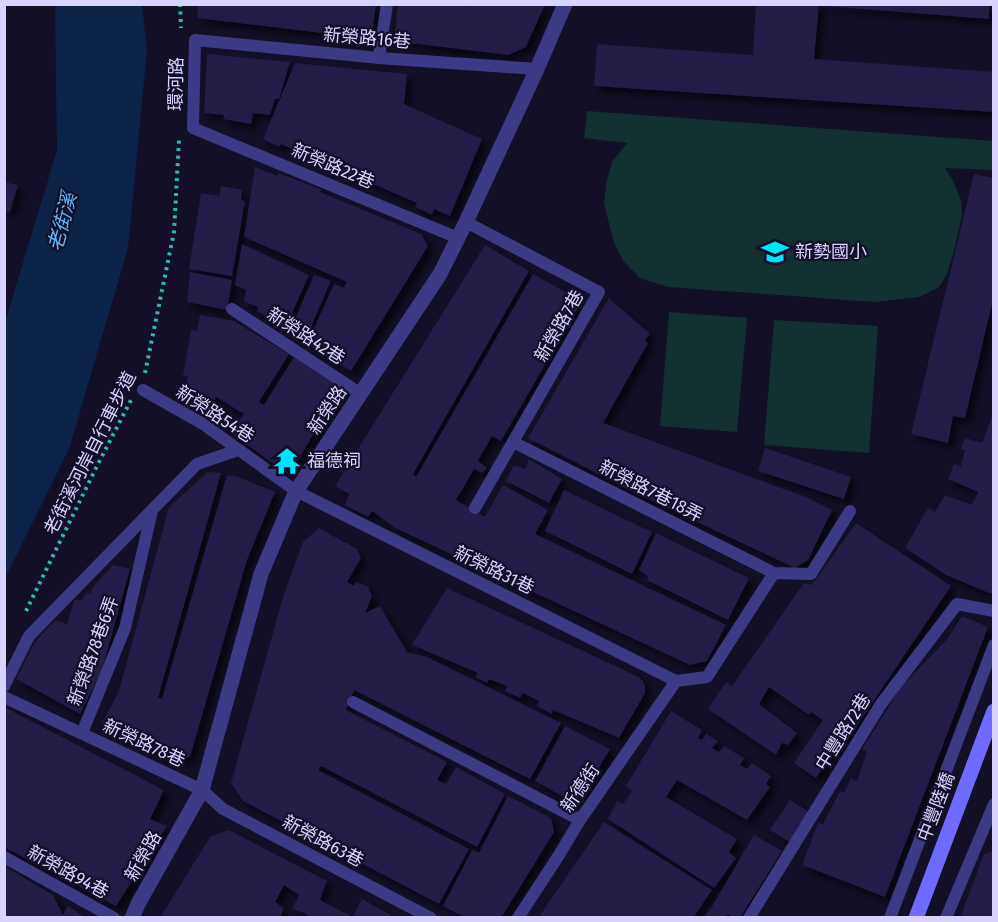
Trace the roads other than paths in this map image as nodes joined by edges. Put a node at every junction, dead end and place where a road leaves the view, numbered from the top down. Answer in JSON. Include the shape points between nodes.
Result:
{"nodes":[{"id":1,"x":387,"y":4,"type":"edge"},
{"id":2,"x":565,"y":4,"type":"edge"},
{"id":3,"x":195,"y":40,"type":"joint"},
{"id":4,"x":379,"y":58,"type":"junction"},
{"id":5,"x":537,"y":69,"type":"junction"},
{"id":6,"x":194,"y":128,"type":"joint"},
{"id":7,"x":466,"y":222,"type":"junction"},
{"id":8,"x":458,"y":238,"type":"junction"},
{"id":9,"x":232,"y":309,"type":"dead end"},
{"id":10,"x":142,"y":385,"type":"road end"},
{"id":11,"x":361,"y":394,"type":"junction"},
{"id":12,"x":513,"y":442,"type":"junction"},
{"id":13,"x":238,"y":450,"type":"junction"},
{"id":14,"x":296,"y":491,"type":"junction"},
{"id":15,"x":475,"y":508,"type":"dead end"},
{"id":16,"x":153,"y":510,"type":"junction"},
{"id":17,"x":850,"y":511,"type":"dead end"},
{"id":18,"x":774,"y":573,"type":"junction"},
{"id":19,"x":993,"y":611,"type":"edge"},
{"id":20,"x":993,"y":645,"type":"edge"},
{"id":21,"x":676,"y":681,"type":"junction"},
{"id":22,"x":4,"y":686,"type":"edge"},
{"id":23,"x":4,"y":697,"type":"edge"},
{"id":24,"x":353,"y":702,"type":"dead end"},
{"id":25,"x":993,"y":711,"type":"edge"},
{"id":26,"x":82,"y":734,"type":"junction"},
{"id":27,"x":202,"y":790,"type":"junction"},
{"id":28,"x":993,"y":804,"type":"edge"},
{"id":29,"x":580,"y":820,"type":"junction"},
{"id":30,"x":988,"y":830,"type":"edge"},
{"id":31,"x":4,"y":857,"type":"edge"},
{"id":32,"x":114,"y":918,"type":"edge"},
{"id":33,"x":132,"y":918,"type":"edge"},
{"id":34,"x":431,"y":918,"type":"edge"},
{"id":35,"x":518,"y":918,"type":"edge"},
{"id":36,"x":748,"y":918,"type":"edge"},
{"id":37,"x":890,"y":918,"type":"edge"},
{"id":38,"x":916,"y":918,"type":"edge"},
{"id":39,"x":946,"y":918,"type":"edge"}],
"edges":[{"from":1,"to":4,"type":"lane"},
{"from":2,"to":5,"type":"street","name":"新榮路"},
{"from":3,"to":4,"type":"lane","name":"新榮路16巷"},
{"from":3,"to":6,"type":"lane","name":"環河路"},
{"from":4,"to":5,"type":"lane","name":"新榮路16巷"},
{"from":5,"to":7,"type":"street","name":"新榮路"},
{"from":6,"to":8,"type":"lane","name":"新榮路22巷"},
{"from":7,"to":8,"type":"street","name":"新榮路"},
{"from":7,"to":12,"type":"lane","name":"新榮路7巷","via":[[599,292]]},
{"from":8,"to":11,"type":"street","name":"新榮路","via":[[440,274]]},
{"from":9,"to":11,"type":"lane","name":"新榮路42巷"},
{"from":10,"to":13,"type":"lane","name":"新榮路54巷"},
{"from":11,"to":14,"type":"street","name":"新榮路"},
{"from":12,"to":15,"type":"lane","name":"新榮路7巷"},
{"from":12,"to":18,"type":"lane","name":"新榮路7巷18弄"},
{"from":13,"to":14,"type":"lane","name":"新榮路54巷"},
{"from":13,"to":16,"type":"lane","via":[[197,464]]},
{"from":14,"to":21,"type":"lane","name":"新榮路31巷"},
{"from":14,"to":27,"type":"street","name":"新榮路","via":[[261,574]]},
{"from":16,"to":22,"type":"lane","via":[[29,636]]},
{"from":16,"to":26,"type":"lane","name":"新榮路78巷6弄","via":[[125,627]]},
{"from":17,"to":18,"type":"lane","via":[[811,574]]},
{"from":18,"to":21,"type":"lane","via":[[707,677]]},
{"from":19,"to":36,"type":"lane","name":"中豐路72巷","via":[[957,604],[881,704]]},
{"from":20,"to":37,"type":"lane"},
{"from":21,"to":29,"type":"lane","name":"新德街"},
{"from":23,"to":26,"type":"lane","name":"新榮路78巷"},
{"from":24,"to":29,"type":"lane"},
{"from":25,"to":38,"type":"main road","name":"中豐陸橋"},
{"from":26,"to":27,"type":"lane","name":"新榮路78巷"},
{"from":27,"to":33,"type":"street","name":"新榮路"},
{"from":27,"to":34,"type":"lane","name":"新榮路63巷","via":[[223,809]]},
{"from":28,"to":30,"type":"lane"},
{"from":29,"to":35,"type":"lane","name":"新德街"},
{"from":30,"to":39,"type":"lane"},
{"from":31,"to":32,"type":"lane","name":"新榮路94巷"}]}
